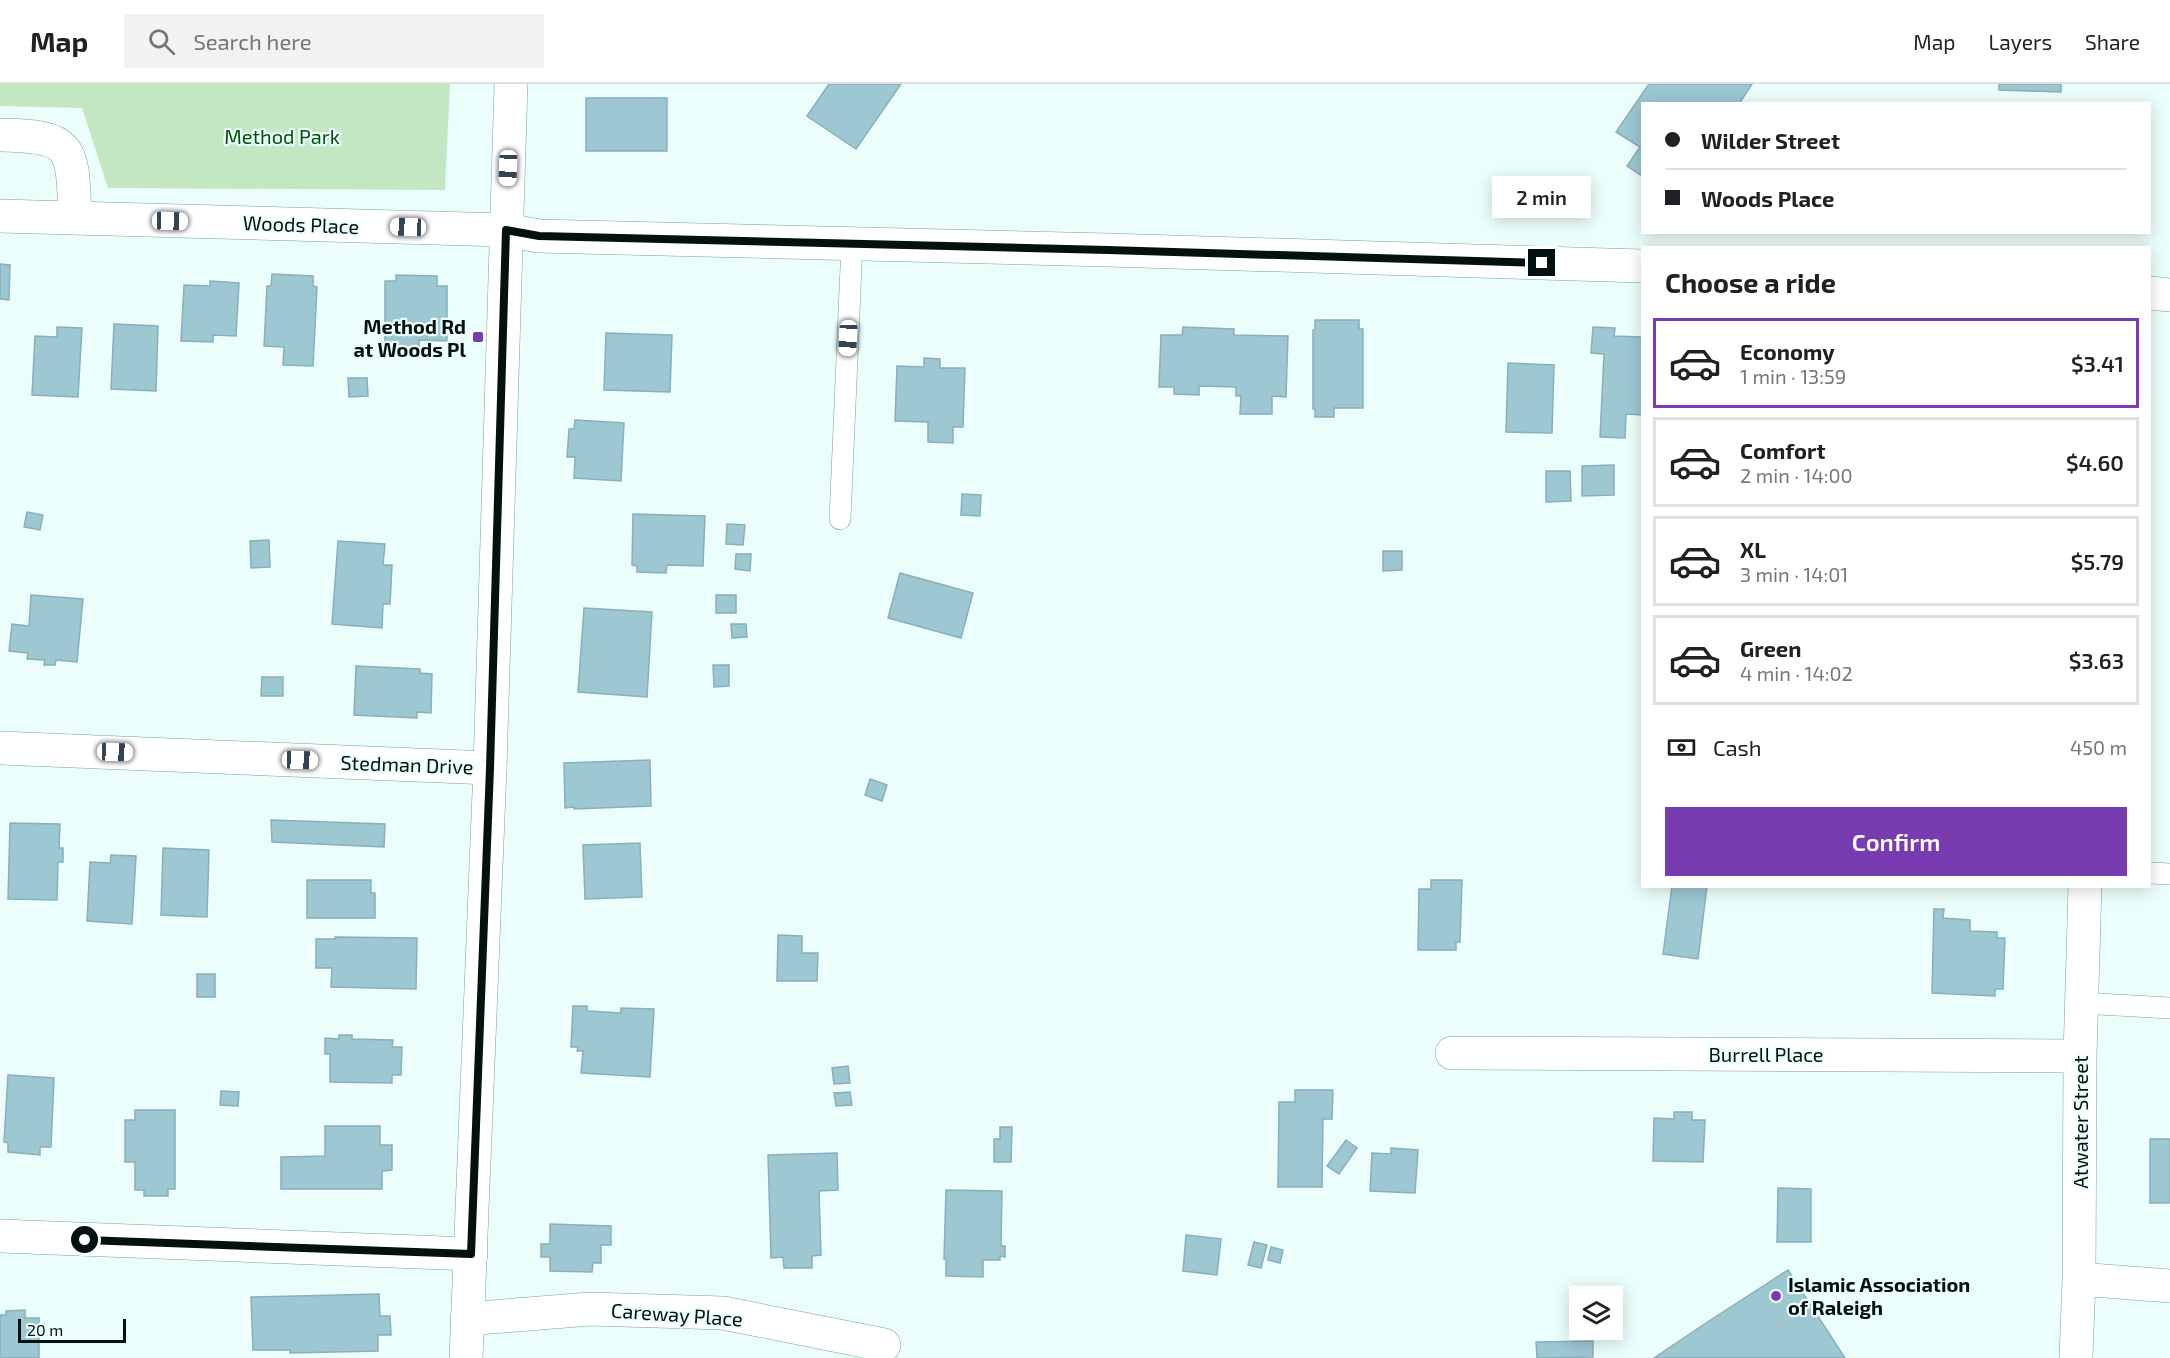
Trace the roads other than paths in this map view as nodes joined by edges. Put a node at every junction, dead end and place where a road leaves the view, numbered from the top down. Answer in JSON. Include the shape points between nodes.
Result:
{"nodes":[{"id":1,"x":511,"y":84,"type":"edge"},
{"id":2,"x":0,"y":135,"type":"edge"},
{"id":3,"x":0,"y":216,"type":"edge"},
{"id":4,"x":75,"y":218,"type":"junction"},
{"id":5,"x":506,"y":230,"type":"junction"},
{"id":6,"x":852,"y":244,"type":"junction"},
{"id":7,"x":1641,"y":266,"type":"edge"},
{"id":8,"x":2151,"y":292,"type":"edge"},
{"id":9,"x":2170,"y":295,"type":"edge"},
{"id":10,"x":840,"y":519,"type":"dead end"},
{"id":11,"x":0,"y":748,"type":"edge"},
{"id":12,"x":490,"y":768,"type":"junction"},
{"id":13,"x":2151,"y":873,"type":"edge"},
{"id":14,"x":2170,"y":874,"type":"edge"},
{"id":15,"x":2085,"y":888,"type":"edge"},
{"id":16,"x":2081,"y":1004,"type":"junction"},
{"id":17,"x":2170,"y":1008,"type":"edge"},
{"id":18,"x":1452,"y":1053,"type":"dead end"},
{"id":19,"x":2080,"y":1056,"type":"junction"},
{"id":20,"x":0,"y":1236,"type":"edge"},
{"id":21,"x":471,"y":1254,"type":"junction"},
{"id":22,"x":2079,"y":1279,"type":"junction"},
{"id":23,"x":2170,"y":1286,"type":"edge"},
{"id":24,"x":467,"y":1319,"type":"junction"},
{"id":25,"x":884,"y":1345,"type":"dead end"},
{"id":26,"x":466,"y":1358,"type":"edge"},
{"id":27,"x":2076,"y":1358,"type":"edge"}],
"edges":[{"from":1,"to":5,"type":"street"},
{"from":2,"to":4,"type":"street","via":[[44,138],[62,147],[73,167]]},
{"from":3,"to":4,"type":"street","name":"Woods Place"},
{"from":4,"to":5,"type":"street","name":"Woods Place"},
{"from":5,"to":6,"type":"street","name":"Woods Place","via":[[539,236]]},
{"from":5,"to":12,"type":"street"},
{"from":6,"to":7,"type":"street","name":"Woods Place"},
{"from":6,"to":10,"type":"lane"},
{"from":8,"to":9,"type":"street"},
{"from":11,"to":12,"type":"street","name":"Stedman Drive"},
{"from":12,"to":21,"type":"street"},
{"from":13,"to":14,"type":"lane"},
{"from":15,"to":16,"type":"street","name":"Atwater Street"},
{"from":16,"to":17,"type":"lane"},
{"from":16,"to":19,"type":"street","name":"Atwater Street"},
{"from":18,"to":19,"type":"street","name":"Burrell Place"},
{"from":19,"to":22,"type":"street","name":"Atwater Street"},
{"from":20,"to":21,"type":"street"},
{"from":21,"to":24,"type":"street"},
{"from":22,"to":23,"type":"street"},
{"from":22,"to":27,"type":"street","name":"Atwater Street"},
{"from":24,"to":25,"type":"street","name":"Careway Place","via":[[590,1310],[723,1313]]},
{"from":24,"to":26,"type":"street"}]}
